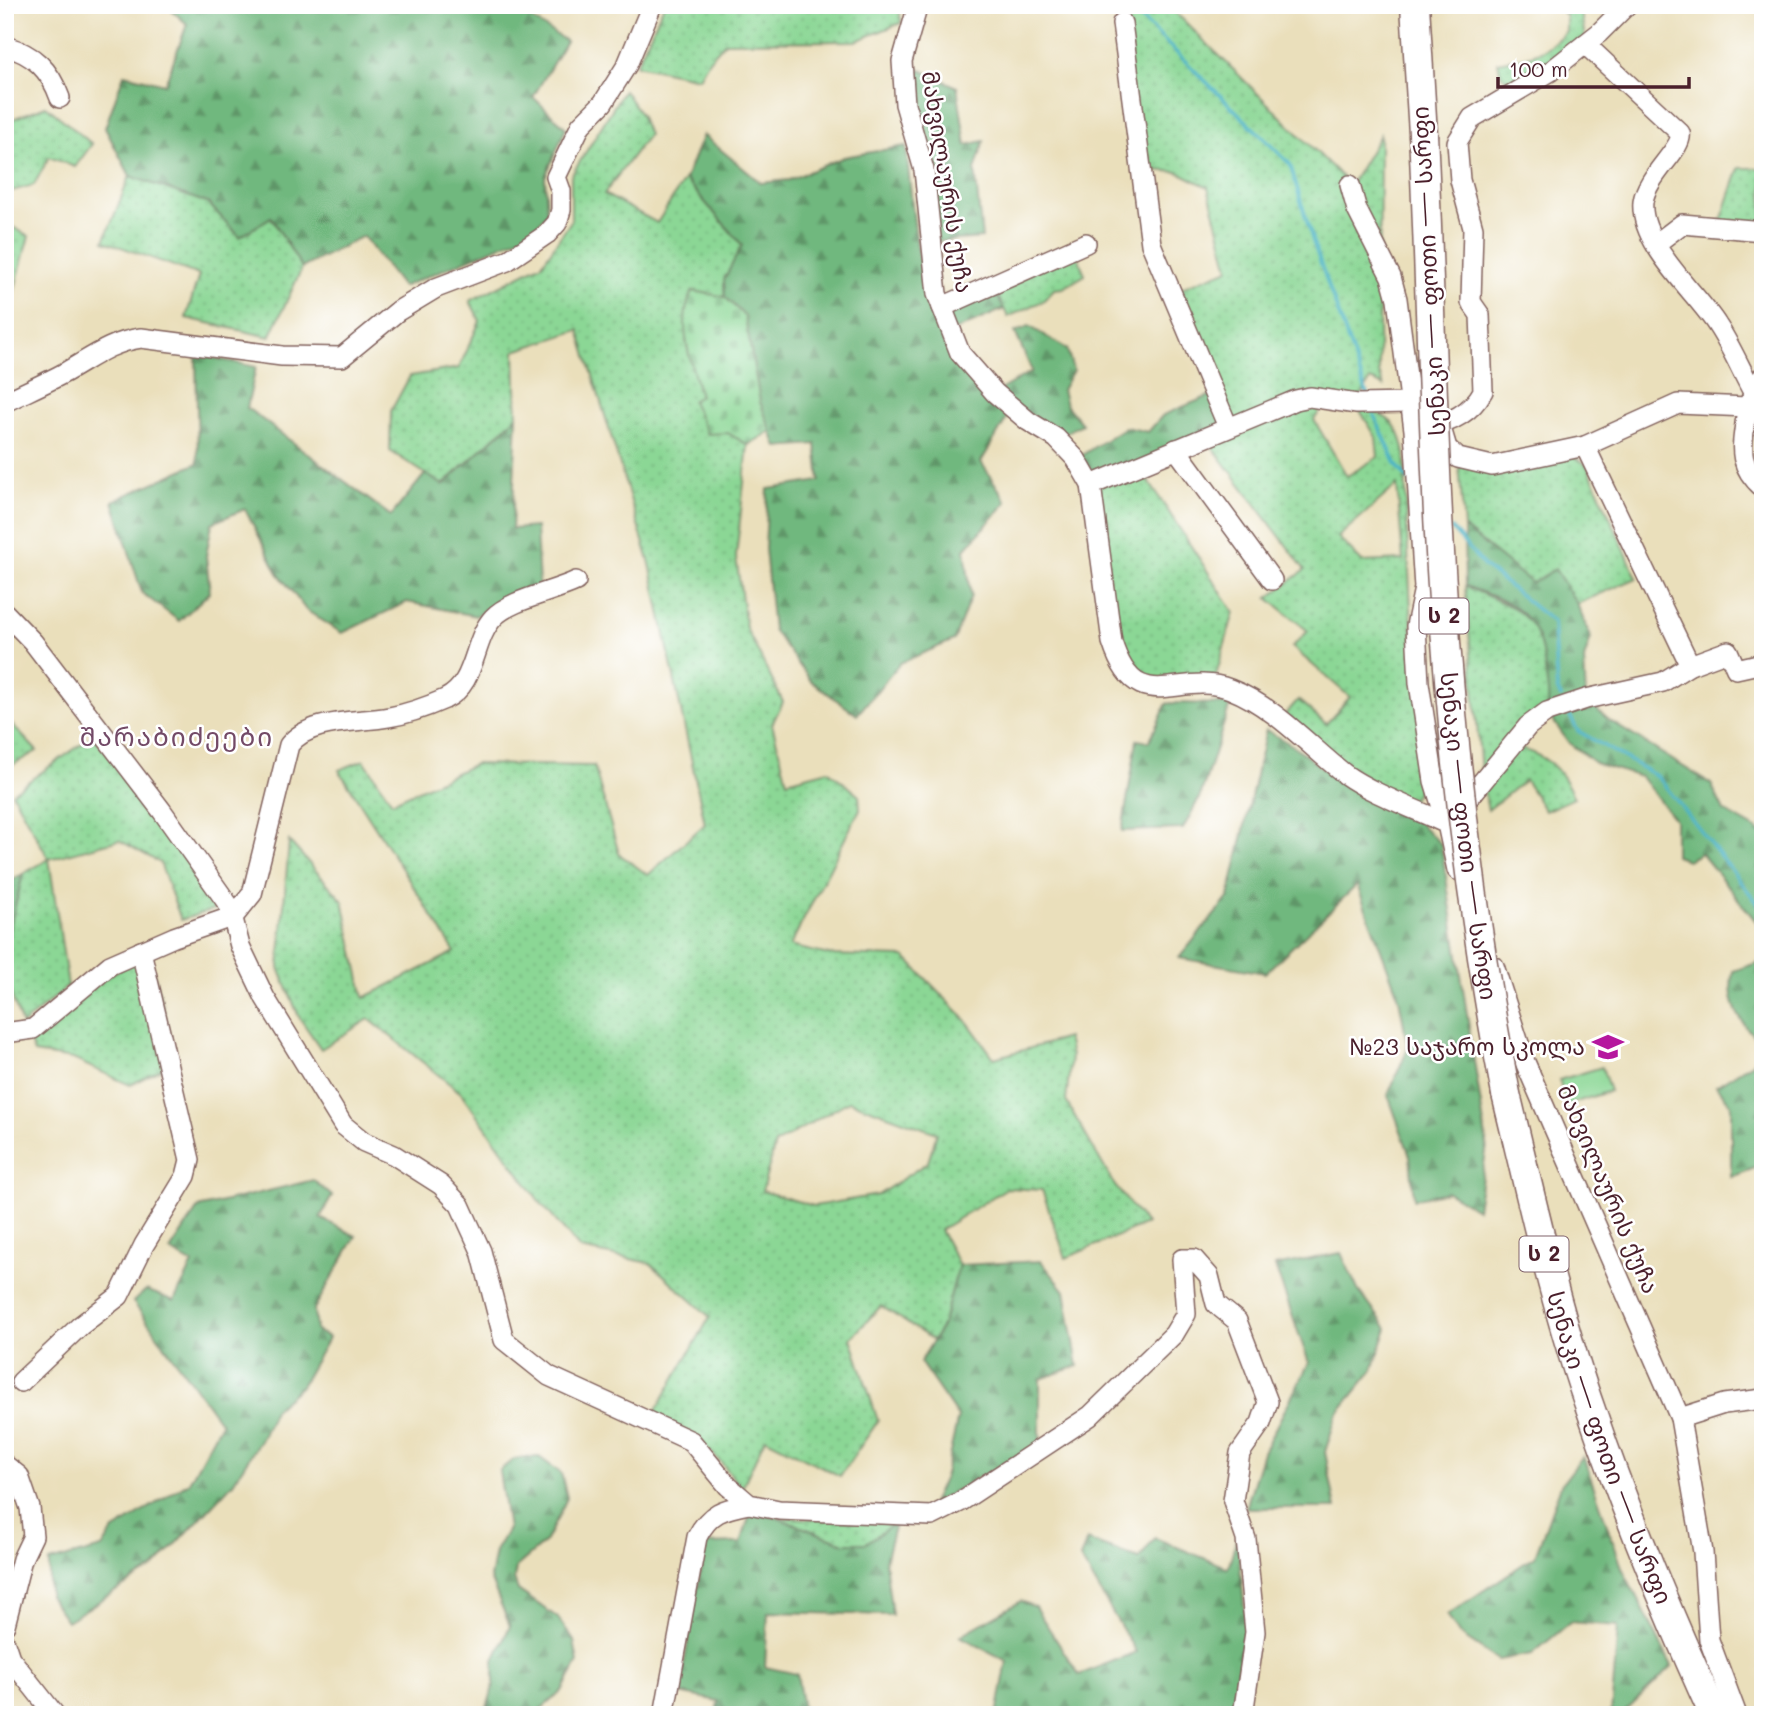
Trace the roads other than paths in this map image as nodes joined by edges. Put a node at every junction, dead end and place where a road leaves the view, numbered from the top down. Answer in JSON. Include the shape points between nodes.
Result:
{"nodes":[{"id":1,"x":652,"y":5,"type":"edge"},
{"id":2,"x":918,"y":5,"type":"edge"},
{"id":3,"x":1415,"y":5,"type":"edge"},
{"id":4,"x":1627,"y":5,"type":"edge"},
{"id":5,"x":1122,"y":23,"type":"dead end"},
{"id":6,"x":1585,"y":44,"type":"junction"},
{"id":7,"x":5,"y":46,"type":"edge"},
{"id":8,"x":61,"y":98,"type":"dead end"},
{"id":9,"x":1350,"y":186,"type":"dead end"},
{"id":10,"x":1763,"y":231,"type":"edge"},
{"id":11,"x":1086,"y":243,"type":"dead end"},
{"id":12,"x":1657,"y":243,"type":"junction"},
{"id":13,"x":942,"y":307,"type":"junction"},
{"id":14,"x":1754,"y":392,"type":"edge"},
{"id":15,"x":5,"y":402,"type":"edge"},
{"id":16,"x":1411,"y":403,"type":"junction"},
{"id":17,"x":1440,"y":425,"type":"junction"},
{"id":18,"x":1228,"y":427,"type":"junction"},
{"id":19,"x":1415,"y":430,"type":"junction"},
{"id":20,"x":1585,"y":446,"type":"junction"},
{"id":21,"x":1176,"y":449,"type":"junction"},
{"id":22,"x":1091,"y":485,"type":"junction"},
{"id":23,"x":1763,"y":488,"type":"edge"},
{"id":24,"x":1272,"y":580,"type":"dead end"},
{"id":25,"x":576,"y":581,"type":"dead end"},
{"id":26,"x":5,"y":613,"type":"edge"},
{"id":27,"x":1763,"y":663,"type":"edge"},
{"id":28,"x":1690,"y":665,"type":"junction"},
{"id":29,"x":1447,"y":824,"type":"junction"},
{"id":30,"x":234,"y":916,"type":"junction"},
{"id":31,"x":141,"y":951,"type":"junction"},
{"id":32,"x":5,"y":1033,"type":"edge"},
{"id":33,"x":21,"y":1382,"type":"dead end"},
{"id":34,"x":1763,"y":1399,"type":"edge"},
{"id":35,"x":1680,"y":1418,"type":"junction"},
{"id":36,"x":5,"y":1465,"type":"edge"},
{"id":37,"x":749,"y":1504,"type":"junction"},
{"id":38,"x":5,"y":1625,"type":"edge"},
{"id":39,"x":5,"y":1643,"type":"edge"},
{"id":40,"x":55,"y":1715,"type":"edge"},
{"id":41,"x":664,"y":1715,"type":"edge"},
{"id":42,"x":1243,"y":1715,"type":"edge"},
{"id":43,"x":1714,"y":1715,"type":"edge"},
{"id":44,"x":1737,"y":1715,"type":"edge"}],
"edges":[{"from":1,"to":15,"type":"street","via":[[635,51],[603,103],[582,125],[556,177],[561,191],[557,223],[525,251],[436,288],[398,311],[342,357],[282,356],[141,338],[90,355],[68,372]]},
{"from":2,"to":13,"type":"street","name":"მახვილაურის ქუჩა","via":[[902,61],[905,104],[924,170]]},
{"from":3,"to":43,"type":"highway","name":"სენაკი — ფოთი — სარფი","number":"ს 2","bridge":true,"via":[[1443,600],[1467,856],[1487,998],[1548,1270],[1591,1413]]},
{"from":4,"to":6,"type":"street"},
{"from":5,"to":18,"type":"street","via":[[1151,244]]},
{"from":6,"to":12,"type":"street","via":[[1680,133],[1679,147],[1648,184],[1643,203],[1647,227]]},
{"from":6,"to":17,"type":"street","via":[[1551,71],[1472,118],[1457,142],[1460,180],[1473,228],[1471,302],[1480,315],[1483,391],[1466,412]]},
{"from":7,"to":8,"type":"street","via":[[22,50],[52,75]]},
{"from":9,"to":16,"type":"street","via":[[1357,211],[1391,277]]},
{"from":10,"to":12,"type":"street","via":[[1682,224]]},
{"from":11,"to":13,"type":"street"},
{"from":12,"to":14,"type":"street","via":[[1717,324]]},
{"from":13,"to":22,"type":"street","name":"მახვილაურის ქუჩა","via":[[960,353],[995,393],[1056,438]]},
{"from":14,"to":20,"type":"street","via":[[1678,404]]},
{"from":14,"to":23,"type":"street","via":[[1742,460],[1745,470]]},
{"from":16,"to":18,"type":"street","via":[[1357,404],[1310,397]]},
{"from":16,"to":19,"type":"street"},
{"from":17,"to":19,"type":"street"},
{"from":17,"to":20,"type":"street","via":[[1447,448],[1458,458],[1492,466]]},
{"from":18,"to":21,"type":"street"},
{"from":19,"to":29,"type":"street","via":[[1424,588],[1416,626],[1419,683],[1434,781]]},
{"from":20,"to":28,"type":"street"},
{"from":21,"to":22,"type":"street"},
{"from":21,"to":24,"type":"street"},
{"from":22,"to":29,"type":"street","name":"მახვილაურის ქუჩა","via":[[1112,642],[1118,662],[1131,678],[1155,690],[1214,683],[1244,695],[1349,777]]},
{"from":25,"to":30,"type":"street","via":[[510,605],[495,616],[481,635],[470,671],[446,698],[390,717],[347,721],[295,737],[289,745],[252,894]]},
{"from":26,"to":30,"type":"street","via":[[33,642],[155,802]]},
{"from":27,"to":28,"type":"street","via":[[1736,669],[1728,651]]},
{"from":28,"to":29,"type":"street","via":[[1663,682],[1547,712],[1528,726]]},
{"from":29,"to":35,"type":"street","name":"მახვილაურის ქუჩა","via":[[1461,893],[1473,927],[1490,955],[1525,1062]]},
{"from":30,"to":31,"type":"street"},
{"from":30,"to":37,"type":"street","via":[[240,946],[265,998],[343,1125],[364,1142],[441,1185],[460,1205],[481,1251],[504,1340],[549,1376],[691,1441]]},
{"from":31,"to":32,"type":"street","via":[[110,965],[33,1029]]},
{"from":31,"to":33,"type":"street","via":[[190,1160],[186,1176],[119,1296]]},
{"from":34,"to":35,"type":"street","via":[[1724,1404]]},
{"from":35,"to":44,"type":"street","name":"მახვილაურის ქუჩა","via":[[1703,1552],[1709,1640]]},
{"from":36,"to":38,"type":"street","via":[[19,1476],[30,1507],[33,1536],[22,1559]]},
{"from":37,"to":41,"type":"street","via":[[719,1510],[706,1519],[697,1537]]},
{"from":37,"to":42,"type":"street","via":[[779,1510],[932,1516],[960,1502],[1090,1416],[1174,1334],[1186,1314],[1182,1259],[1194,1259],[1209,1276],[1216,1304],[1237,1321],[1268,1402],[1261,1423],[1240,1453],[1233,1501],[1245,1539],[1255,1632]]},
{"from":39,"to":40,"type":"street","via":[[10,1658]]}]}
